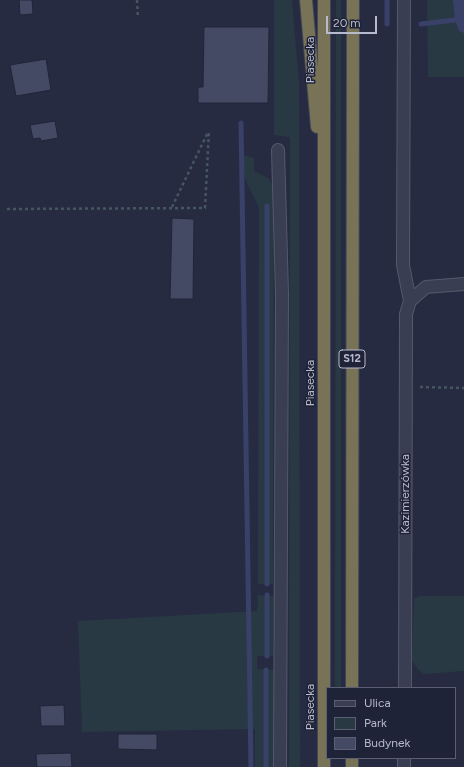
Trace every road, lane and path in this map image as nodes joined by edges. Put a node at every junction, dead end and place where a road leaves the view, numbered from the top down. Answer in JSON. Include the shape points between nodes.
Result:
{"nodes":[{"id":1,"x":138,"y":0,"type":"edge"},
{"id":2,"x":306,"y":0,"type":"edge"},
{"id":3,"x":324,"y":0,"type":"edge"},
{"id":4,"x":353,"y":0,"type":"edge"},
{"id":5,"x":404,"y":0,"type":"edge"},
{"id":6,"x":138,"y":18,"type":"dead end"},
{"id":7,"x":278,"y":150,"type":"dead end"},
{"id":8,"x":172,"y":207,"type":"junction"},
{"id":9,"x":7,"y":208,"type":"dead end"},
{"id":10,"x":324,"y":214,"type":"junction"},
{"id":11,"x":464,"y":284,"type":"edge"},
{"id":12,"x":410,"y":301,"type":"junction"},
{"id":13,"x":405,"y":387,"type":"junction"},
{"id":14,"x":464,"y":388,"type":"edge"},
{"id":15,"x":352,"y":687,"type":"edge"},
{"id":16,"x":405,"y":687,"type":"edge"},
{"id":17,"x":280,"y":767,"type":"edge"},
{"id":18,"x":324,"y":767,"type":"edge"}],
"edges":[{"from":1,"to":6,"type":"path"},
{"from":2,"to":10,"type":"highway"},
{"from":3,"to":10,"type":"highway","name":"Piasecka","number":"S12"},
{"from":4,"to":15,"type":"highway","number":"S12"},
{"from":5,"to":12,"type":"street","via":[[403,264]]},
{"from":7,"to":17,"type":"street","via":[[282,294]]},
{"from":8,"to":8,"type":"path","via":[[186,179],[209,130],[206,208]]},
{"from":8,"to":9,"type":"path"},
{"from":10,"to":18,"type":"highway","name":"Piasecka","number":"S12"},
{"from":11,"to":12,"type":"street","via":[[426,287]]},
{"from":12,"to":13,"type":"street","name":"Kazimierzówka","via":[[406,314]]},
{"from":13,"to":14,"type":"path"},
{"from":13,"to":16,"type":"street","name":"Kazimierzówka"}]}
